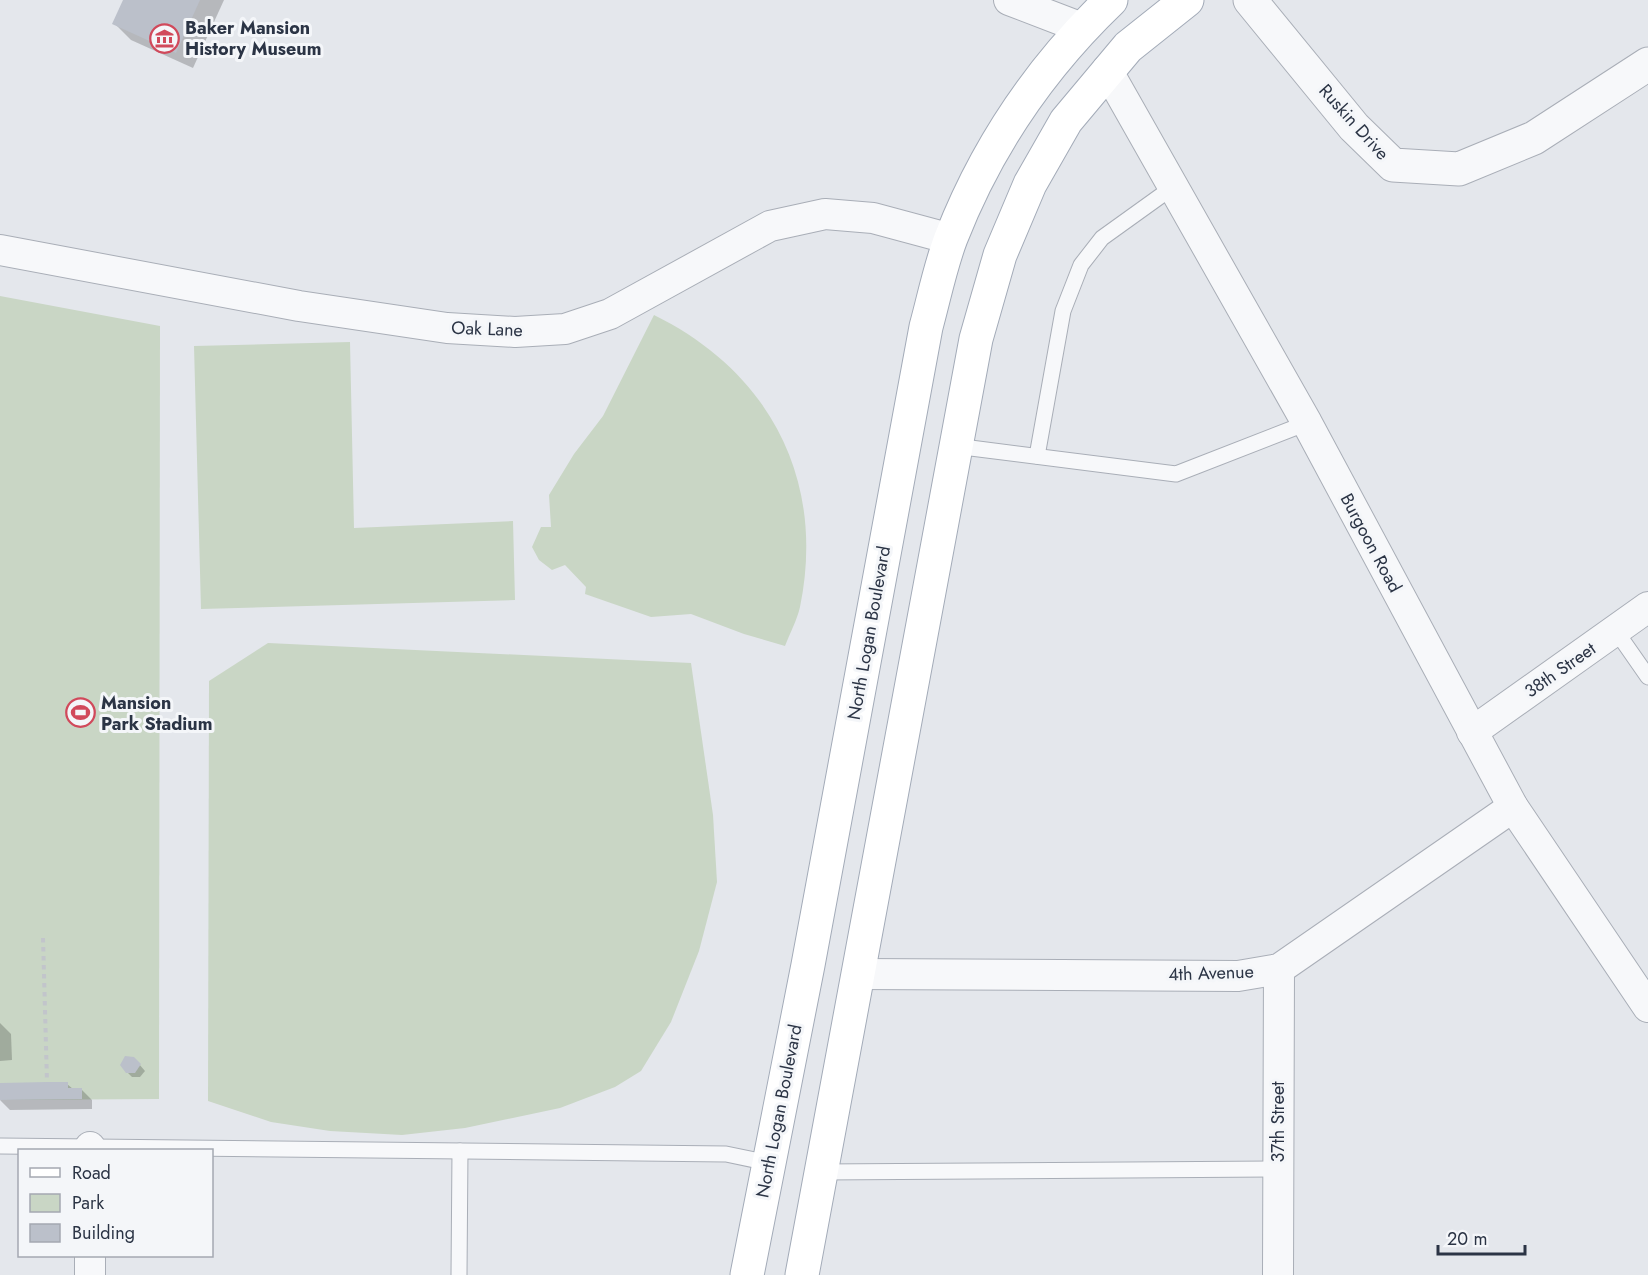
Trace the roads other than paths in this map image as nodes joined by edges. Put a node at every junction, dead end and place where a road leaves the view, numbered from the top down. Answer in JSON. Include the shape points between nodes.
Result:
{"nodes":[{"id":1,"x":1009,"y":0,"type":"edge"},
{"id":2,"x":1111,"y":0,"type":"edge"},
{"id":3,"x":1187,"y":0,"type":"edge"},
{"id":4,"x":1250,"y":0,"type":"edge"},
{"id":5,"x":1076,"y":14,"type":"edge"},
{"id":6,"x":1648,"y":64,"type":"edge"},
{"id":7,"x":1107,"y":70,"type":"junction"},
{"id":8,"x":1173,"y":187,"type":"junction"},
{"id":9,"x":951,"y":239,"type":"junction"},
{"id":10,"x":0,"y":250,"type":"edge"},
{"id":11,"x":1307,"y":423,"type":"junction"},
{"id":12,"x":955,"y":446,"type":"junction"},
{"id":13,"x":1037,"y":456,"type":"junction"},
{"id":14,"x":1648,"y":607,"type":"edge"},
{"id":15,"x":1616,"y":631,"type":"junction"},
{"id":16,"x":1648,"y":677,"type":"edge"},
{"id":17,"x":1472,"y":732,"type":"junction"},
{"id":18,"x":1513,"y":807,"type":"junction"},
{"id":19,"x":1279,"y":969,"type":"junction"},
{"id":20,"x":858,"y":974,"type":"junction"},
{"id":21,"x":1648,"y":1007,"type":"edge"},
{"id":22,"x":0,"y":1146,"type":"edge"},
{"id":23,"x":90,"y":1149,"type":"edge"},
{"id":24,"x":213,"y":1150,"type":"edge"},
{"id":25,"x":460,"y":1151,"type":"junction"},
{"id":26,"x":769,"y":1163,"type":"junction"},
{"id":27,"x":1278,"y":1169,"type":"junction"},
{"id":28,"x":821,"y":1173,"type":"junction"},
{"id":29,"x":90,"y":1257,"type":"edge"},
{"id":30,"x":90,"y":1275,"type":"edge"},
{"id":31,"x":459,"y":1275,"type":"edge"},
{"id":32,"x":747,"y":1275,"type":"edge"},
{"id":33,"x":802,"y":1275,"type":"edge"},
{"id":34,"x":1278,"y":1275,"type":"edge"}],
"edges":[{"from":1,"to":5,"type":"street"},
{"from":2,"to":5,"type":"main road","name":"North Logan Boulevard"},
{"from":3,"to":7,"type":"main road","via":[[1128,46]]},
{"from":4,"to":6,"type":"street","name":"Ruskin Drive","via":[[1354,127],[1393,165],[1459,169],[1534,138]]},
{"from":5,"to":7,"type":"main road"},
{"from":5,"to":9,"type":"main road","name":"North Logan Boulevard","via":[[1041,78],[993,148]]},
{"from":7,"to":8,"type":"street","name":"Burgoon Road"},
{"from":7,"to":12,"type":"main road","via":[[1066,121],[1030,184],[1000,255],[976,339]]},
{"from":8,"to":11,"type":"street","name":"Burgoon Road"},
{"from":8,"to":13,"type":"lane","via":[[1102,238],[1081,265],[1063,311]]},
{"from":9,"to":10,"type":"street","name":"Oak Lane","via":[[873,218],[825,214],[770,226],[610,314],[565,329],[515,332],[447,328],[299,306]]},
{"from":9,"to":26,"type":"main road","name":"North Logan Boulevard","via":[[924,338]]},
{"from":11,"to":13,"type":"lane","via":[[1176,474]]},
{"from":11,"to":17,"type":"street","name":"Burgoon Road"},
{"from":12,"to":13,"type":"lane"},
{"from":12,"to":20,"type":"main road"},
{"from":14,"to":15,"type":"street","name":"38th Street"},
{"from":15,"to":16,"type":"lane"},
{"from":15,"to":17,"type":"street","name":"38th Street"},
{"from":17,"to":18,"type":"street","name":"Burgoon Road"},
{"from":18,"to":19,"type":"street","name":"4th Avenue"},
{"from":18,"to":21,"type":"street","name":"Burgoon Road"},
{"from":19,"to":20,"type":"street","name":"4th Avenue","via":[[1238,976]]},
{"from":19,"to":27,"type":"street","name":"37th Street"},
{"from":20,"to":28,"type":"main road"},
{"from":22,"to":23,"type":"lane"},
{"from":24,"to":25,"type":"lane"},
{"from":25,"to":26,"type":"lane","via":[[726,1154]]},
{"from":25,"to":31,"type":"lane"},
{"from":26,"to":32,"type":"main road","name":"North Logan Boulevard"},
{"from":27,"to":28,"type":"lane"},
{"from":27,"to":34,"type":"street","name":"37th Street"},
{"from":28,"to":33,"type":"main road"},
{"from":29,"to":30,"type":"street"}]}
